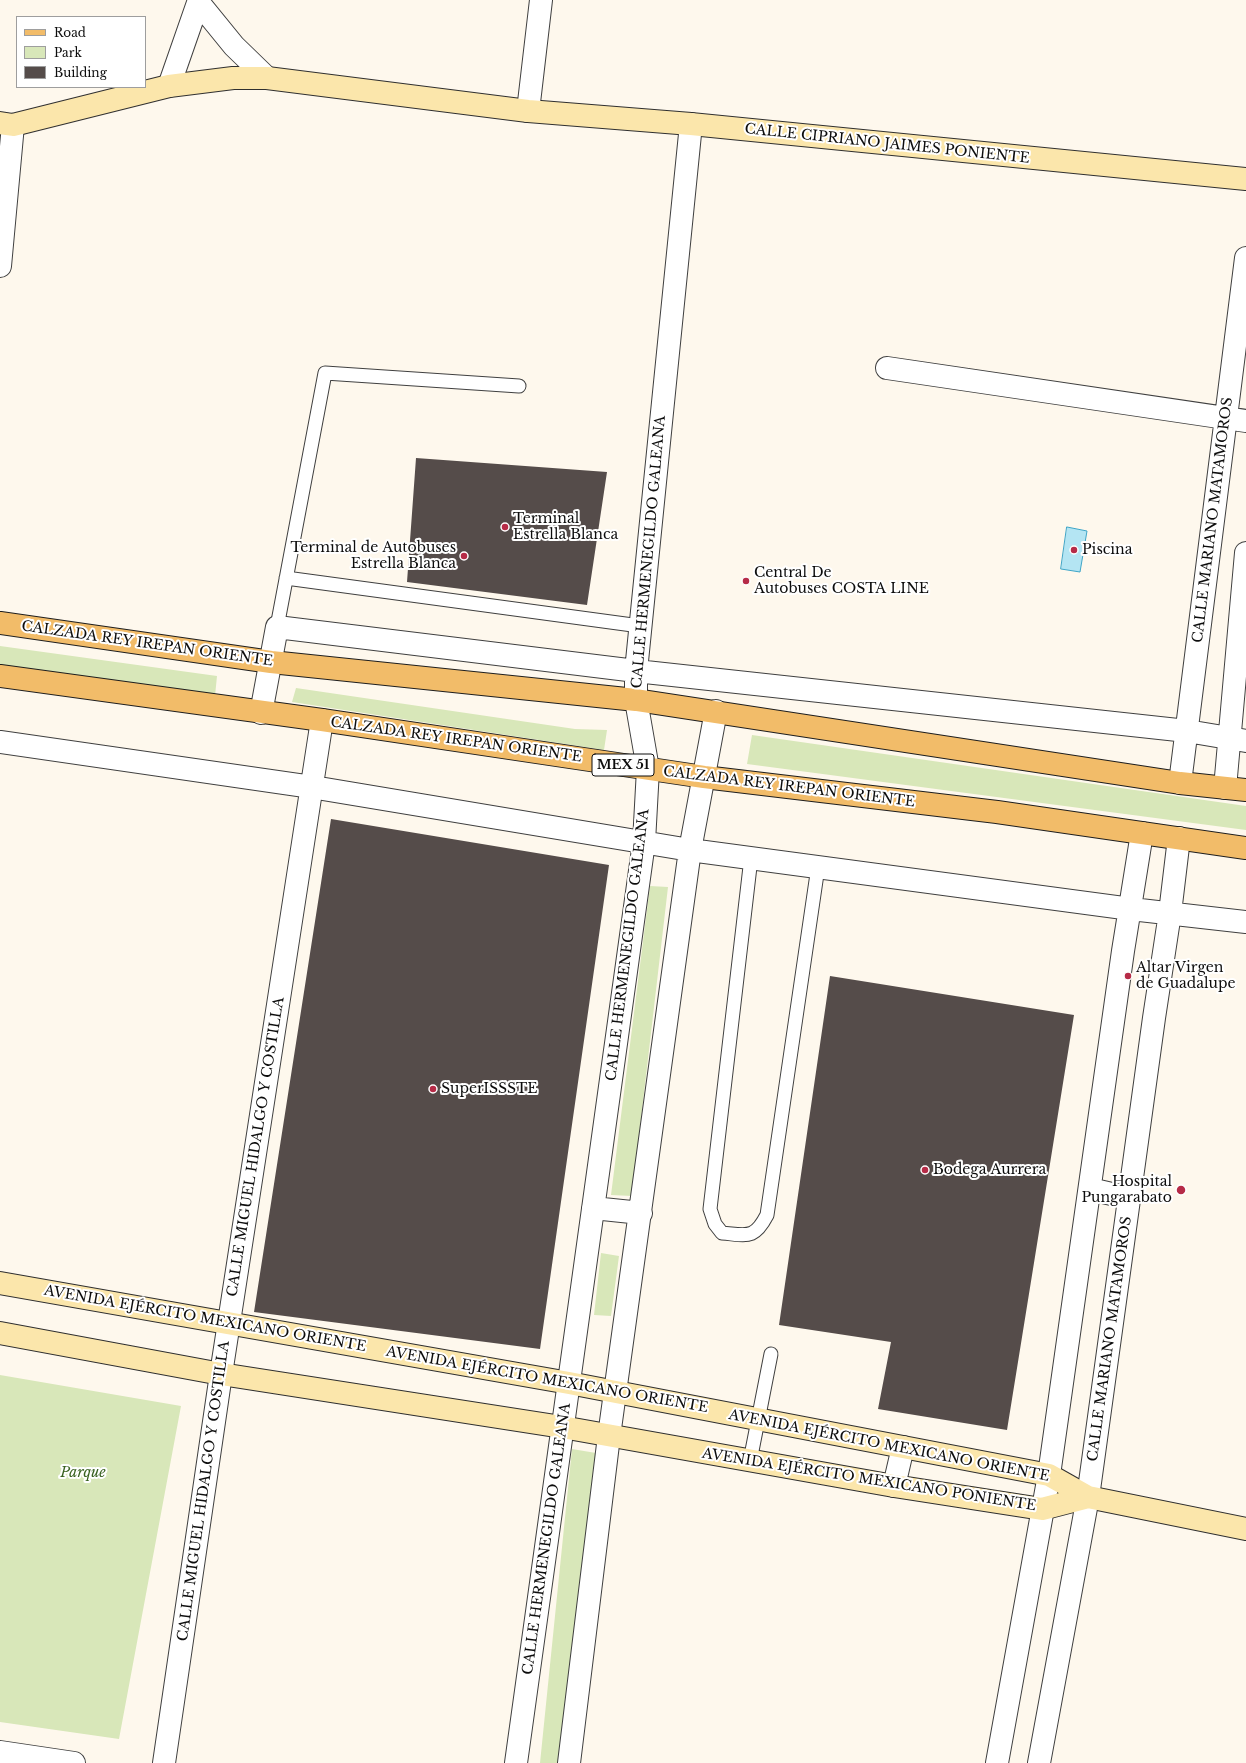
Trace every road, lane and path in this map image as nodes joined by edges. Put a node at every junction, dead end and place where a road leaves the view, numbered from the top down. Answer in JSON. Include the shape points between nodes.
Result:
{"nodes":[{"id":1,"x":541,"y":0,"type":"edge"},
{"id":2,"x":199,"y":1,"type":"edge"},
{"id":3,"x":268,"y":78,"type":"junction"},
{"id":4,"x":169,"y":86,"type":"junction"},
{"id":5,"x":528,"y":111,"type":"junction"},
{"id":6,"x":6,"y":124,"type":"edge"},
{"id":7,"x":691,"y":124,"type":"junction"},
{"id":8,"x":1246,"y":180,"type":"edge"},
{"id":9,"x":1246,"y":258,"type":"edge"},
{"id":10,"x":0,"y":266,"type":"edge"},
{"id":11,"x":887,"y":368,"type":"dead end"},
{"id":12,"x":519,"y":386,"type":"dead end"},
{"id":13,"x":1236,"y":419,"type":"edge"},
{"id":14,"x":1246,"y":553,"type":"edge"},
{"id":15,"x":286,"y":578,"type":"junction"},
{"id":16,"x":0,"y":623,"type":"edge"},
{"id":17,"x":640,"y":626,"type":"junction"},
{"id":18,"x":277,"y":627,"type":"junction"},
{"id":19,"x":271,"y":662,"type":"junction"},
{"id":20,"x":636,"y":671,"type":"junction"},
{"id":21,"x":0,"y":676,"type":"edge"},
{"id":22,"x":636,"y":700,"type":"junction"},
{"id":23,"x":716,"y":711,"type":"junction"},
{"id":24,"x":261,"y":713,"type":"junction"},
{"id":25,"x":322,"y":720,"type":"junction"},
{"id":26,"x":1187,"y":731,"type":"junction"},
{"id":27,"x":1238,"y":740,"type":"edge"},
{"id":28,"x":0,"y":742,"type":"edge"},
{"id":29,"x":648,"y":769,"type":"junction"},
{"id":30,"x":704,"y":777,"type":"junction"},
{"id":31,"x":1180,"y":783,"type":"junction"},
{"id":32,"x":312,"y":787,"type":"junction"},
{"id":33,"x":1225,"y":788,"type":"junction"},
{"id":34,"x":1246,"y":790,"type":"edge"},
{"id":35,"x":1142,"y":833,"type":"junction"},
{"id":36,"x":1179,"y":838,"type":"junction"},
{"id":37,"x":644,"y":842,"type":"junction"},
{"id":38,"x":1246,"y":848,"type":"edge"},
{"id":39,"x":690,"y":850,"type":"junction"},
{"id":40,"x":751,"y":858,"type":"junction"},
{"id":41,"x":818,"y":867,"type":"junction"},
{"id":42,"x":1131,"y":909,"type":"junction"},
{"id":43,"x":1170,"y":913,"type":"junction"},
{"id":44,"x":1246,"y":922,"type":"edge"},
{"id":45,"x":1090,"y":1189,"type":"junction"},
{"id":46,"x":1129,"y":1198,"type":"junction"},
{"id":47,"x":593,"y":1208,"type":"junction"},
{"id":48,"x":640,"y":1213,"type":"junction"},
{"id":49,"x":0,"y":1283,"type":"edge"},
{"id":50,"x":229,"y":1323,"type":"junction"},
{"id":51,"x":0,"y":1333,"type":"edge"},
{"id":52,"x":771,"y":1354,"type":"dead end"},
{"id":53,"x":221,"y":1374,"type":"junction"},
{"id":54,"x":568,"y":1383,"type":"junction"},
{"id":55,"x":616,"y":1392,"type":"junction"},
{"id":56,"x":758,"y":1419,"type":"junction"},
{"id":57,"x":562,"y":1427,"type":"junction"},
{"id":58,"x":609,"y":1436,"type":"junction"},
{"id":59,"x":903,"y":1447,"type":"junction"},
{"id":60,"x":750,"y":1462,"type":"junction"},
{"id":61,"x":1049,"y":1475,"type":"junction"},
{"id":62,"x":894,"y":1486,"type":"junction"},
{"id":63,"x":1088,"y":1497,"type":"junction"},
{"id":64,"x":1042,"y":1509,"type":"junction"},
{"id":65,"x":1246,"y":1529,"type":"edge"},
{"id":66,"x":0,"y":1752,"type":"edge"},
{"id":67,"x":74,"y":1763,"type":"edge"},
{"id":68,"x":164,"y":1763,"type":"edge"},
{"id":69,"x":516,"y":1763,"type":"edge"},
{"id":70,"x":569,"y":1763,"type":"edge"},
{"id":71,"x":997,"y":1763,"type":"edge"},
{"id":72,"x":1039,"y":1763,"type":"edge"}],
"edges":[{"from":1,"to":5,"type":"street"},
{"from":2,"to":3,"type":"street","via":[[234,46]]},
{"from":2,"to":4,"type":"street"},
{"from":3,"to":4,"type":"street","name":"CALLE CIPRIANO JAIMES PONIENTE","via":[[233,78]]},
{"from":3,"to":5,"type":"street","name":"CALLE CIPRIANO JAIMES PONIENTE"},
{"from":4,"to":6,"type":"street","name":"CALLE CIPRIANO JAIMES PONIENTE"},
{"from":5,"to":7,"type":"street","name":"CALLE CIPRIANO JAIMES PONIENTE"},
{"from":6,"to":10,"type":"street"},
{"from":7,"to":8,"type":"street","name":"CALLE CIPRIANO JAIMES PONIENTE"},
{"from":7,"to":17,"type":"street","name":"CALLE HERMENEGILDO GALEANA"},
{"from":9,"to":13,"type":"street","name":"CALLE MARIANO MATAMOROS"},
{"from":11,"to":13,"type":"street"},
{"from":12,"to":15,"type":"lane","via":[[326,372]]},
{"from":13,"to":26,"type":"street","name":"CALLE MARIANO MATAMOROS"},
{"from":14,"to":27,"type":"street"},
{"from":15,"to":17,"type":"lane"},
{"from":15,"to":18,"type":"lane"},
{"from":16,"to":19,"type":"main road","name":"CALZADA REY IREPAN ORIENTE"},
{"from":17,"to":20,"type":"street","name":"CALLE HERMENEGILDO GALEANA"},
{"from":18,"to":19,"type":"street"},
{"from":18,"to":20,"type":"street"},
{"from":19,"to":22,"type":"main road","name":"CALZADA REY IREPAN ORIENTE"},
{"from":19,"to":24,"type":"street"},
{"from":20,"to":22,"type":"street","name":"CALLE HERMENEGILDO GALEANA"},
{"from":20,"to":26,"type":"street"},
{"from":21,"to":24,"type":"main road","name":"CALZADA REY IREPAN ORIENTE","number":"MEX 51"},
{"from":22,"to":23,"type":"main road","name":"CALZADA REY IREPAN ORIENTE"},
{"from":22,"to":29,"type":"street","name":"CALLE HERMENEGILDO GALEANA"},
{"from":23,"to":30,"type":"street"},
{"from":23,"to":31,"type":"main road","name":"CALZADA REY IREPAN ORIENTE"},
{"from":24,"to":25,"type":"main road","name":"CALZADA REY IREPAN ORIENTE","number":"MEX 51"},
{"from":25,"to":29,"type":"main road","name":"CALZADA REY IREPAN ORIENTE","number":"MEX 51"},
{"from":25,"to":32,"type":"street","name":"CALLE MIGUEL HIDALGO Y COSTILLA"},
{"from":26,"to":27,"type":"street"},
{"from":26,"to":31,"type":"street","name":"CALLE MARIANO MATAMOROS"},
{"from":27,"to":33,"type":"street"},
{"from":28,"to":32,"type":"street"},
{"from":29,"to":30,"type":"main road","name":"CALZADA REY IREPAN ORIENTE","number":"MEX 51"},
{"from":29,"to":37,"type":"street","name":"CALLE HERMENEGILDO GALEANA"},
{"from":30,"to":35,"type":"main road","name":"CALZADA REY IREPAN ORIENTE","number":"MEX 51","via":[[997,812]]},
{"from":30,"to":39,"type":"street"},
{"from":31,"to":33,"type":"main road","name":"CALZADA REY IREPAN ORIENTE"},
{"from":32,"to":37,"type":"street"},
{"from":32,"to":50,"type":"street","name":"CALLE MIGUEL HIDALGO Y COSTILLA"},
{"from":33,"to":34,"type":"main road","name":"CALZADA REY IREPAN ORIENTE"},
{"from":35,"to":36,"type":"main road","name":"CALZADA REY IREPAN ORIENTE","number":"MEX 51"},
{"from":35,"to":42,"type":"street"},
{"from":36,"to":38,"type":"main road","name":"CALZADA REY IREPAN ORIENTE","number":"MEX 51"},
{"from":36,"to":43,"type":"street","name":"CALLE MARIANO MATAMOROS"},
{"from":37,"to":39,"type":"street"},
{"from":37,"to":47,"type":"street","name":"CALLE HERMENEGILDO GALEANA"},
{"from":39,"to":40,"type":"street"},
{"from":39,"to":48,"type":"street"},
{"from":40,"to":41,"type":"street"},
{"from":40,"to":41,"type":"lane","via":[[710,1209],[715,1224],[722,1233],[750,1236],[760,1228],[767,1215]]},
{"from":41,"to":42,"type":"street"},
{"from":42,"to":43,"type":"street"},
{"from":42,"to":45,"type":"street"},
{"from":43,"to":44,"type":"street"},
{"from":43,"to":46,"type":"street","name":"CALLE MARIANO MATAMOROS"},
{"from":45,"to":46,"type":"street"},
{"from":45,"to":61,"type":"street"},
{"from":46,"to":63,"type":"street","name":"CALLE MARIANO MATAMOROS"},
{"from":47,"to":48,"type":"street"},
{"from":47,"to":54,"type":"street","name":"CALLE HERMENEGILDO GALEANA"},
{"from":48,"to":55,"type":"street"},
{"from":49,"to":50,"type":"street","name":"AVENIDA EJÉRCITO MEXICANO ORIENTE"},
{"from":50,"to":53,"type":"street","name":"CALLE MIGUEL HIDALGO Y COSTILLA"},
{"from":50,"to":54,"type":"street","name":"AVENIDA EJÉRCITO MEXICANO ORIENTE"},
{"from":51,"to":53,"type":"street"},
{"from":52,"to":56,"type":"lane"},
{"from":53,"to":57,"type":"street"},
{"from":53,"to":68,"type":"street","name":"CALLE MIGUEL HIDALGO Y COSTILLA"},
{"from":54,"to":55,"type":"street","name":"AVENIDA EJÉRCITO MEXICANO ORIENTE"},
{"from":54,"to":57,"type":"street","name":"CALLE HERMENEGILDO GALEANA"},
{"from":55,"to":56,"type":"street","name":"AVENIDA EJÉRCITO MEXICANO ORIENTE"},
{"from":55,"to":58,"type":"street"},
{"from":56,"to":59,"type":"street","name":"AVENIDA EJÉRCITO MEXICANO ORIENTE"},
{"from":56,"to":60,"type":"lane"},
{"from":57,"to":58,"type":"street"},
{"from":57,"to":69,"type":"street","name":"CALLE HERMENEGILDO GALEANA"},
{"from":58,"to":60,"type":"street","name":"AVENIDA EJÉRCITO MEXICANO PONIENTE"},
{"from":58,"to":70,"type":"street"},
{"from":59,"to":61,"type":"street","name":"AVENIDA EJÉRCITO MEXICANO ORIENTE"},
{"from":59,"to":62,"type":"street"},
{"from":60,"to":62,"type":"street","name":"AVENIDA EJÉRCITO MEXICANO PONIENTE"},
{"from":61,"to":63,"type":"street","name":"AVENIDA EJÉRCITO MEXICANO ORIENTE"},
{"from":61,"to":64,"type":"street"},
{"from":62,"to":64,"type":"street","name":"AVENIDA EJÉRCITO MEXICANO PONIENTE"},
{"from":63,"to":64,"type":"street","name":"AVENIDA EJÉRCITO MEXICANO PONIENTE"},
{"from":63,"to":65,"type":"street","name":"AVENIDA EJÉRCITO MEXICANO PONIENTE"},
{"from":63,"to":72,"type":"street","name":"CALLE MARIANO MATAMOROS"},
{"from":64,"to":71,"type":"street"},
{"from":66,"to":67,"type":"street"}]}
